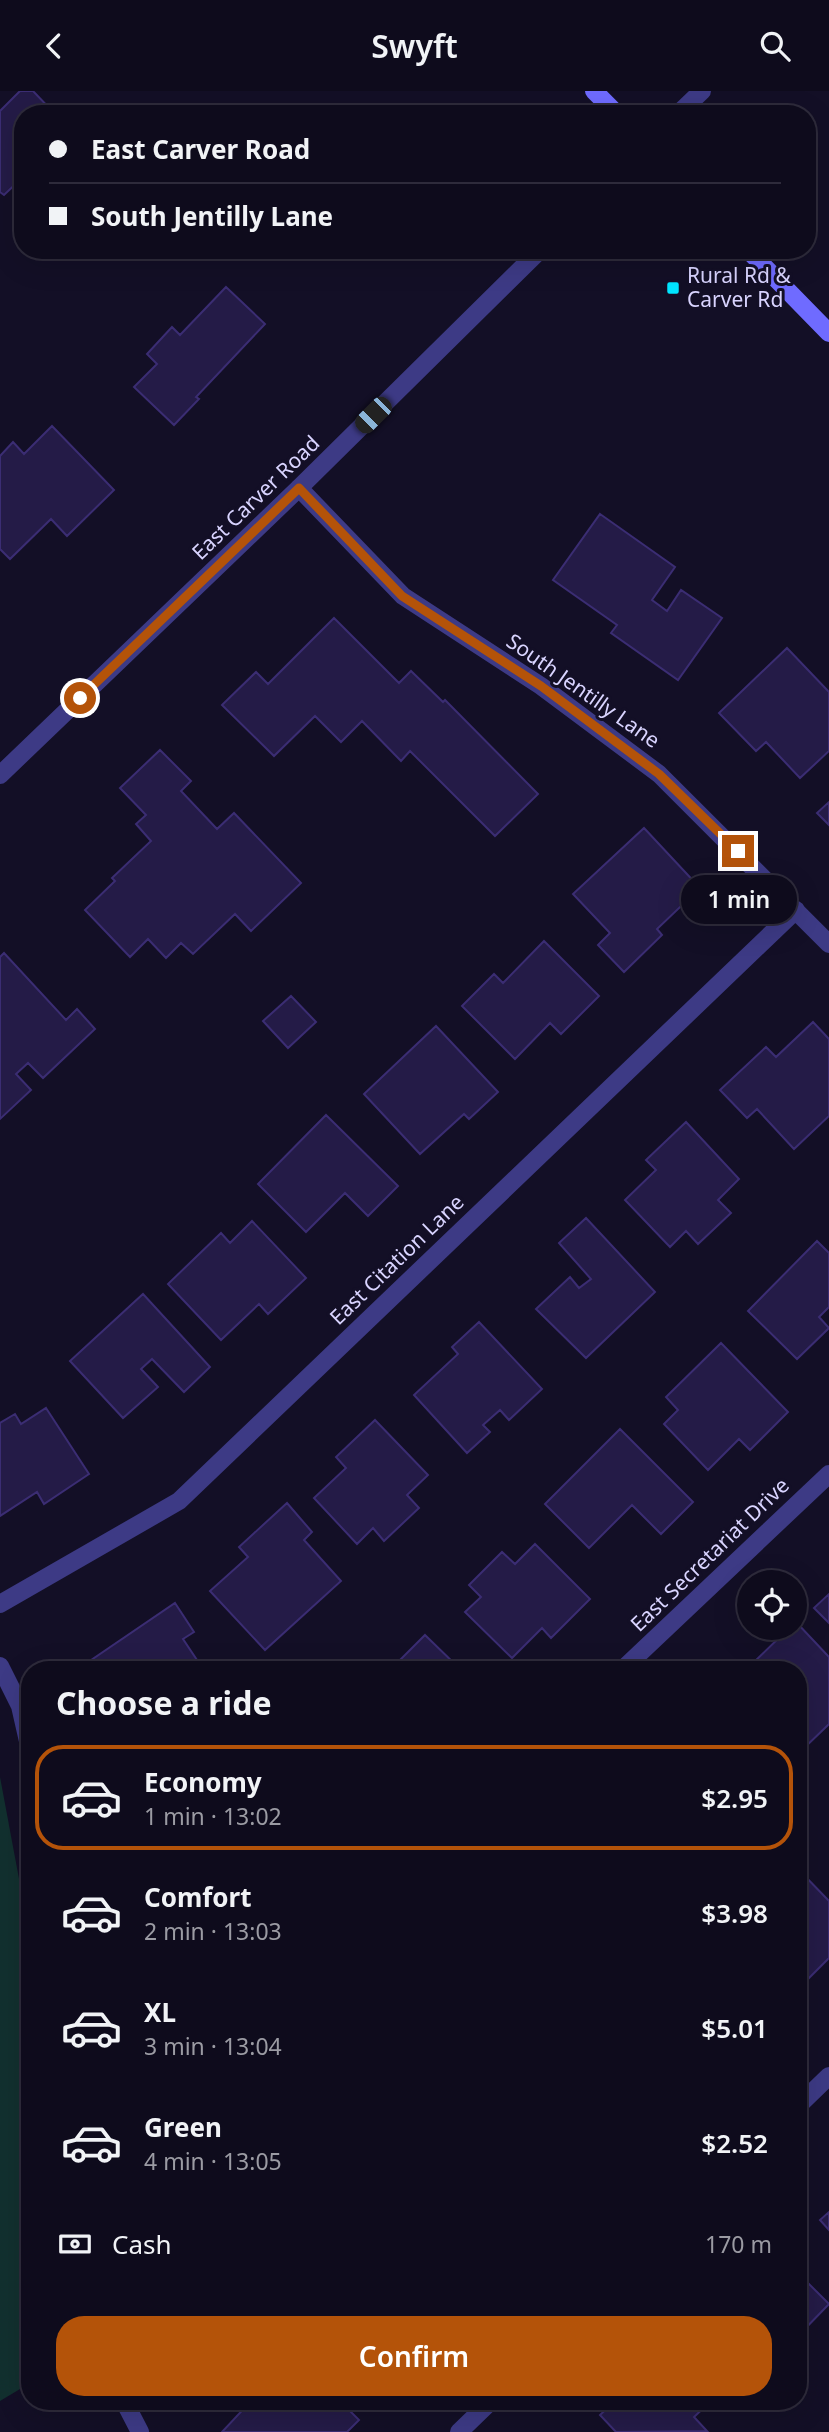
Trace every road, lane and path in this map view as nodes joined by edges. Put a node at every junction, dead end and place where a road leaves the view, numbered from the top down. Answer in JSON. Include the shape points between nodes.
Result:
{"nodes":[{"id":1,"x":594,"y":91,"type":"edge"},
{"id":2,"x":702,"y":91,"type":"edge"},
{"id":3,"x":608,"y":105,"type":"edge"},
{"id":4,"x":687,"y":105,"type":"edge"},
{"id":5,"x":531,"y":259,"type":"edge"},
{"id":6,"x":757,"y":259,"type":"edge"},
{"id":7,"x":829,"y":333,"type":"edge"},
{"id":8,"x":299,"y":488,"type":"junction"},
{"id":9,"x":0,"y":775,"type":"edge"},
{"id":10,"x":796,"y":910,"type":"junction"},
{"id":11,"x":829,"y":944,"type":"edge"},
{"id":12,"x":829,"y":1474,"type":"edge"},
{"id":13,"x":0,"y":1604,"type":"edge"},
{"id":14,"x":631,"y":1661,"type":"edge"},
{"id":15,"x":0,"y":1666,"type":"edge"},
{"id":16,"x":21,"y":1710,"type":"edge"},
{"id":17,"x":829,"y":2076,"type":"edge"},
{"id":18,"x":807,"y":2097,"type":"edge"},
{"id":19,"x":129,"y":2410,"type":"edge"},
{"id":20,"x":482,"y":2410,"type":"edge"},
{"id":21,"x":140,"y":2432,"type":"edge"},
{"id":22,"x":459,"y":2432,"type":"edge"}],
"edges":[{"from":1,"to":3,"type":"main road"},
{"from":2,"to":4,"type":"street"},
{"from":5,"to":8,"type":"street","name":"East Carver Road"},
{"from":6,"to":7,"type":"main road"},
{"from":8,"to":9,"type":"street","name":"East Carver Road"},
{"from":8,"to":10,"type":"street","name":"South Jentilly Lane","via":[[402,596],[541,686],[659,774]]},
{"from":10,"to":11,"type":"street","name":"South Jentilly Lane"},
{"from":10,"to":13,"type":"street","name":"East Citation Lane","via":[[179,1500]]},
{"from":12,"to":14,"type":"street","name":"East Secretariat Drive"},
{"from":15,"to":16,"type":"street"},
{"from":17,"to":18,"type":"street"},
{"from":19,"to":21,"type":"street"},
{"from":20,"to":22,"type":"street"}]}
